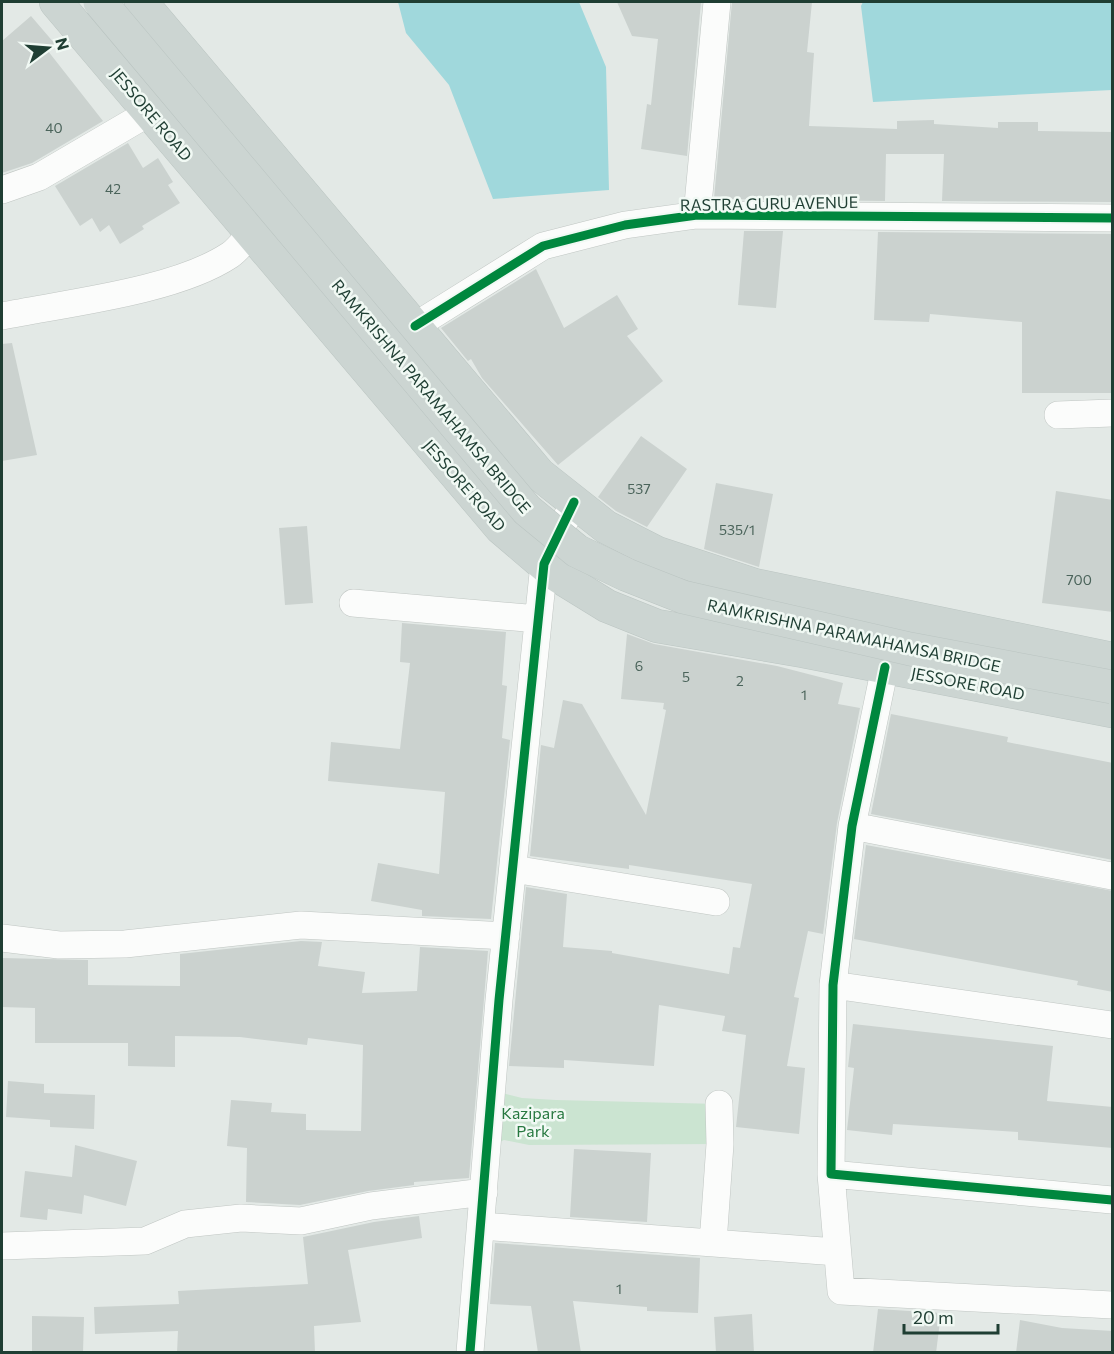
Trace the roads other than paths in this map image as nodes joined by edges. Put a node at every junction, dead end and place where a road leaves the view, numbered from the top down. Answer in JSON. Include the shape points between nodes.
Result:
{"nodes":[{"id":1,"x":57,"y":2,"type":"edge"},
{"id":2,"x":100,"y":2,"type":"edge"},
{"id":3,"x":141,"y":2,"type":"edge"},
{"id":4,"x":717,"y":2,"type":"edge"},
{"id":5,"x":150,"y":112,"type":"junction"},
{"id":6,"x":2,"y":190,"type":"edge"},
{"id":7,"x":697,"y":215,"type":"junction"},
{"id":8,"x":1113,"y":218,"type":"edge"},
{"id":9,"x":252,"y":232,"type":"junction"},
{"id":10,"x":2,"y":316,"type":"edge"},
{"id":11,"x":415,"y":326,"type":"junction"},
{"id":12,"x":1113,"y":413,"type":"edge"},
{"id":13,"x":1058,"y":415,"type":"dead end"},
{"id":14,"x":574,"y":502,"type":"junction"},
{"id":15,"x":543,"y":564,"type":"junction"},
{"id":16,"x":353,"y":603,"type":"dead end"},
{"id":17,"x":538,"y":619,"type":"junction"},
{"id":18,"x":1113,"y":659,"type":"edge"},
{"id":19,"x":885,"y":667,"type":"junction"},
{"id":20,"x":1113,"y":687,"type":"edge"},
{"id":21,"x":1113,"y":711,"type":"edge"},
{"id":22,"x":852,"y":826,"type":"junction"},
{"id":23,"x":513,"y":869,"type":"junction"},
{"id":24,"x":1113,"y":876,"type":"edge"},
{"id":25,"x":716,"y":902,"type":"dead end"},
{"id":26,"x":506,"y":936,"type":"junction"},
{"id":27,"x":2,"y":938,"type":"edge"},
{"id":28,"x":832,"y":985,"type":"junction"},
{"id":29,"x":1113,"y":1025,"type":"edge"},
{"id":30,"x":719,"y":1104,"type":"dead end"},
{"id":31,"x":831,"y":1174,"type":"junction"},
{"id":32,"x":484,"y":1192,"type":"junction"},
{"id":33,"x":1113,"y":1200,"type":"edge"},
{"id":34,"x":481,"y":1226,"type":"junction"},
{"id":35,"x":713,"y":1244,"type":"junction"},
{"id":36,"x":2,"y":1246,"type":"edge"},
{"id":37,"x":837,"y":1252,"type":"junction"},
{"id":38,"x":1113,"y":1305,"type":"edge"},
{"id":39,"x":470,"y":1353,"type":"edge"}],
"edges":[{"from":1,"to":5,"type":"main road","name":"JESSORE ROAD"},
{"from":2,"to":20,"type":"main road","name":"RAMKRISHNA PARAMAHAMSA BRIDGE","bridge":true,"via":[[527,510],[578,550],[683,597],[910,649]]},
{"from":3,"to":11,"type":"main road"},
{"from":4,"to":7,"type":"street","name":"RASTRA GURU AVENUE"},
{"from":5,"to":6,"type":"street","via":[[39,177]]},
{"from":5,"to":9,"type":"main road","name":"JESSORE ROAD"},
{"from":7,"to":8,"type":"street","name":"RASTRA GURU AVENUE"},
{"from":7,"to":11,"type":"street","name":"RASTRA GURU AVENUE","via":[[625,225],[543,246]]},
{"from":9,"to":10,"type":"street","via":[[232,254],[200,271],[128,292]]},
{"from":9,"to":15,"type":"main road","name":"JESSORE ROAD","via":[[501,528]]},
{"from":11,"to":14,"type":"main road","via":[[539,474]]},
{"from":12,"to":13,"type":"street"},
{"from":14,"to":15,"type":"street"},
{"from":14,"to":18,"type":"main road","via":[[606,527],[657,553],[754,585]]},
{"from":15,"to":17,"type":"street"},
{"from":15,"to":19,"type":"main road","name":"JESSORE ROAD","via":[[607,606],[657,626]]},
{"from":16,"to":17,"type":"street"},
{"from":17,"to":23,"type":"street"},
{"from":19,"to":21,"type":"main road","name":"JESSORE ROAD"},
{"from":19,"to":22,"type":"street"},
{"from":22,"to":24,"type":"street"},
{"from":22,"to":28,"type":"street"},
{"from":23,"to":25,"type":"street"},
{"from":23,"to":26,"type":"street"},
{"from":26,"to":27,"type":"street","via":[[301,925],[125,944],[59,945]]},
{"from":26,"to":32,"type":"street"},
{"from":28,"to":29,"type":"street"},
{"from":28,"to":31,"type":"street"},
{"from":30,"to":35,"type":"street"},
{"from":31,"to":33,"type":"street"},
{"from":31,"to":37,"type":"street"},
{"from":32,"to":34,"type":"street"},
{"from":32,"to":36,"type":"street","via":[[371,1206],[302,1221],[242,1218],[185,1224],[145,1241]]},
{"from":34,"to":35,"type":"street"},
{"from":34,"to":39,"type":"street"},
{"from":35,"to":37,"type":"street"},
{"from":37,"to":38,"type":"street","via":[[841,1291]]}]}
